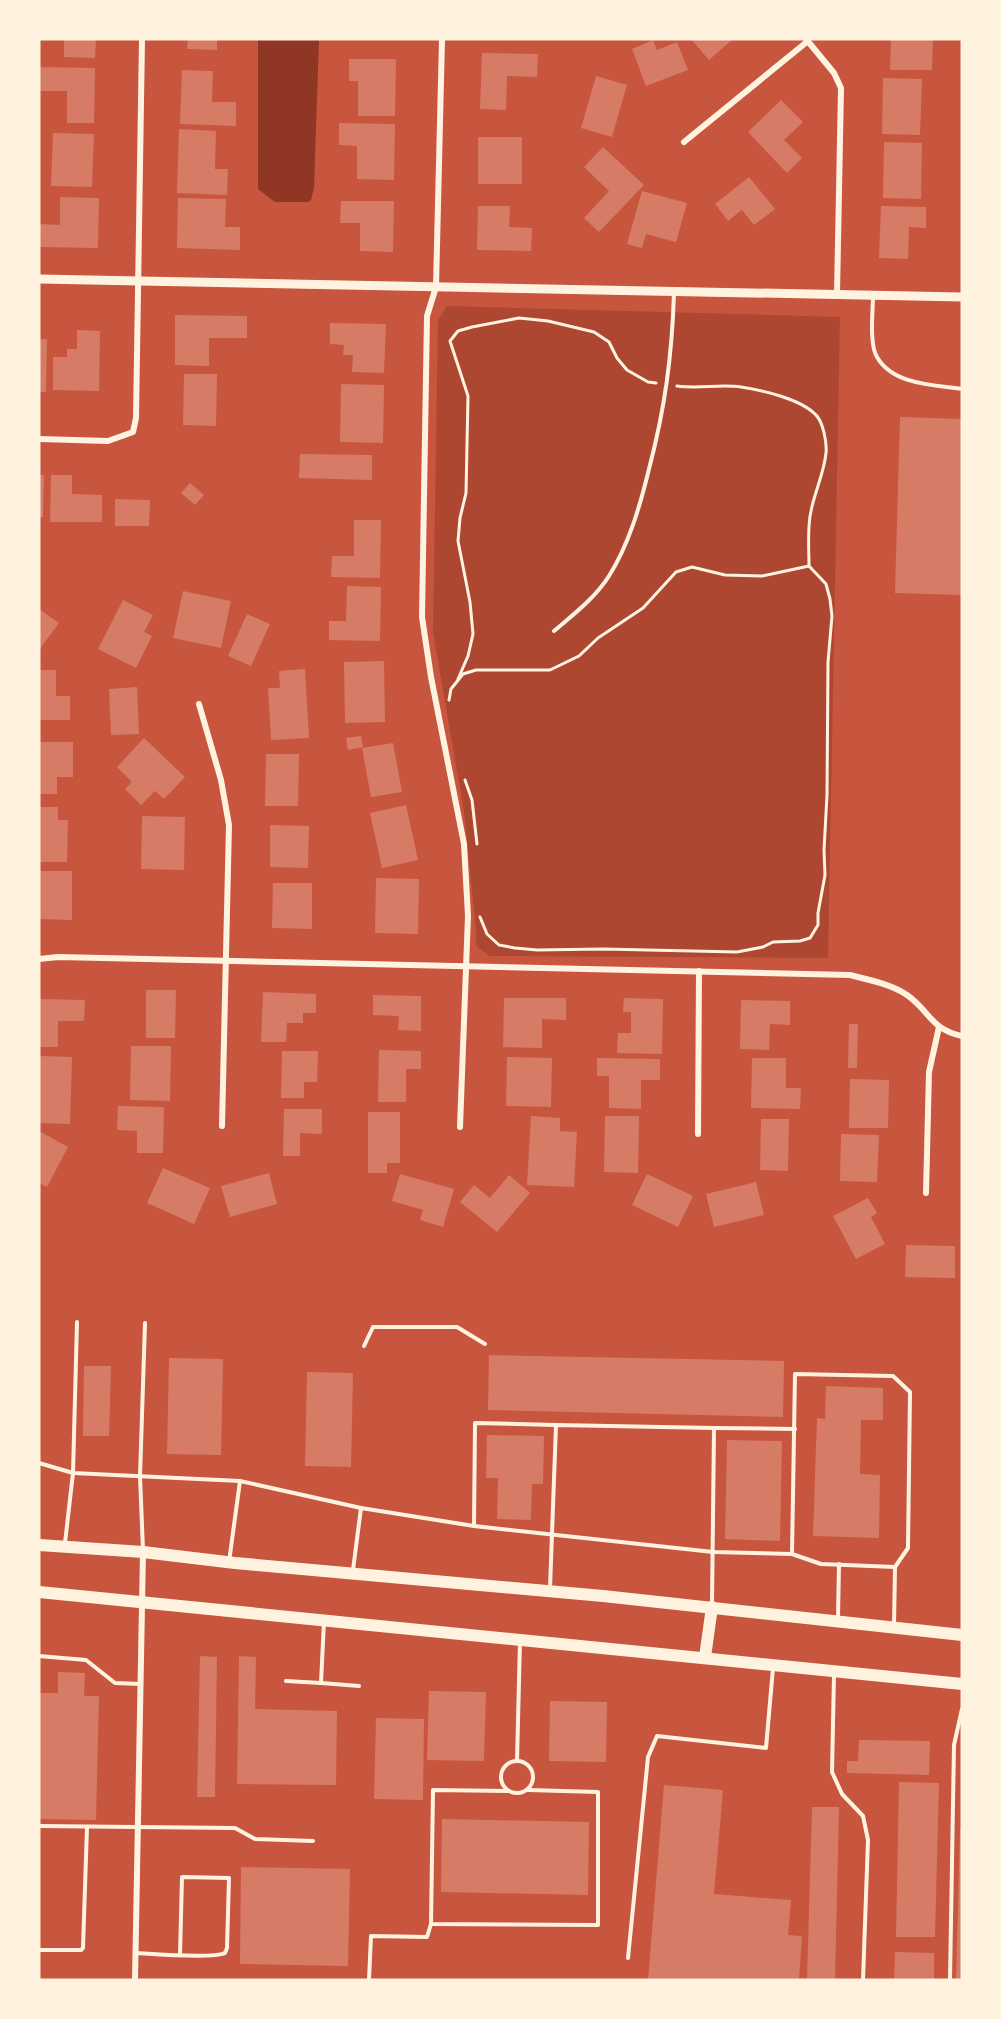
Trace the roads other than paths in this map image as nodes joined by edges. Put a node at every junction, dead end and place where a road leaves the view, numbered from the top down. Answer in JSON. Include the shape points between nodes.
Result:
{"nodes":[{"id":1,"x":142,"y":39,"type":"edge"},
{"id":2,"x":442,"y":39,"type":"edge"},
{"id":3,"x":807,"y":40,"type":"edge"},
{"id":4,"x":684,"y":142,"type":"dead end"},
{"id":5,"x":39,"y":279,"type":"edge"},
{"id":6,"x":138,"y":281,"type":"junction"},
{"id":7,"x":436,"y":287,"type":"junction"},
{"id":8,"x":675,"y":291,"type":"junction"},
{"id":9,"x":837,"y":294,"type":"junction"},
{"id":10,"x":873,"y":295,"type":"junction"},
{"id":11,"x":962,"y":297,"type":"edge"},
{"id":12,"x":962,"y":388,"type":"edge"},
{"id":13,"x":39,"y":439,"type":"edge"},
{"id":14,"x":554,"y":631,"type":"dead end"},
{"id":15,"x":199,"y":704,"type":"dead end"},
{"id":16,"x":39,"y":958,"type":"edge"},
{"id":17,"x":225,"y":962,"type":"junction"},
{"id":18,"x":466,"y":966,"type":"junction"},
{"id":19,"x":699,"y":971,"type":"junction"},
{"id":20,"x":939,"y":1027,"type":"junction"},
{"id":21,"x":962,"y":1036,"type":"edge"},
{"id":22,"x":222,"y":1126,"type":"dead end"},
{"id":23,"x":460,"y":1126,"type":"dead end"},
{"id":24,"x":698,"y":1134,"type":"dead end"},
{"id":25,"x":926,"y":1193,"type":"dead end"},
{"id":26,"x":77,"y":1322,"type":"dead end"},
{"id":27,"x":145,"y":1323,"type":"dead end"},
{"id":28,"x":485,"y":1344,"type":"dead end"},
{"id":29,"x":364,"y":1346,"type":"dead end"},
{"id":30,"x":556,"y":1425,"type":"junction"},
{"id":31,"x":714,"y":1428,"type":"junction"},
{"id":32,"x":795,"y":1429,"type":"junction"},
{"id":33,"x":39,"y":1463,"type":"edge"},
{"id":34,"x":74,"y":1473,"type":"junction"},
{"id":35,"x":140,"y":1476,"type":"junction"},
{"id":36,"x":240,"y":1480,"type":"junction"},
{"id":37,"x":361,"y":1508,"type":"junction"},
{"id":38,"x":474,"y":1526,"type":"junction"},
{"id":39,"x":552,"y":1534,"type":"junction"},
{"id":40,"x":39,"y":1545,"type":"edge"},
{"id":41,"x":65,"y":1547,"type":"junction"},
{"id":42,"x":713,"y":1551,"type":"junction"},
{"id":43,"x":143,"y":1552,"type":"junction"},
{"id":44,"x":792,"y":1554,"type":"junction"},
{"id":45,"x":229,"y":1562,"type":"junction"},
{"id":46,"x":839,"y":1564,"type":"junction"},
{"id":47,"x":895,"y":1567,"type":"junction"},
{"id":48,"x":352,"y":1574,"type":"junction"},
{"id":49,"x":550,"y":1591,"type":"junction"},
{"id":50,"x":39,"y":1592,"type":"edge"},
{"id":51,"x":142,"y":1602,"type":"junction"},
{"id":52,"x":712,"y":1608,"type":"junction"},
{"id":53,"x":324,"y":1621,"type":"junction"},
{"id":54,"x":837,"y":1622,"type":"junction"},
{"id":55,"x":894,"y":1628,"type":"junction"},
{"id":56,"x":962,"y":1635,"type":"edge"},
{"id":57,"x":520,"y":1640,"type":"junction"},
{"id":58,"x":39,"y":1656,"type":"edge"},
{"id":59,"x":705,"y":1657,"type":"junction"},
{"id":60,"x":774,"y":1665,"type":"junction"},
{"id":61,"x":834,"y":1671,"type":"junction"},
{"id":62,"x":286,"y":1681,"type":"dead end"},
{"id":63,"x":321,"y":1683,"type":"junction"},
{"id":64,"x":141,"y":1684,"type":"junction"},
{"id":65,"x":962,"y":1684,"type":"edge"},
{"id":66,"x":359,"y":1686,"type":"dead end"},
{"id":67,"x":962,"y":1709,"type":"edge"},
{"id":68,"x":960,"y":1723,"type":"edge"},
{"id":69,"x":517,"y":1761,"type":"junction"},
{"id":70,"x":528,"y":1790,"type":"junction"},
{"id":71,"x":508,"y":1791,"type":"junction"},
{"id":72,"x":39,"y":1826,"type":"edge"},
{"id":73,"x":87,"y":1827,"type":"junction"},
{"id":74,"x":138,"y":1827,"type":"junction"},
{"id":75,"x":313,"y":1840,"type":"dead end"},
{"id":76,"x":431,"y":1924,"type":"junction"},
{"id":77,"x":39,"y":1950,"type":"edge"},
{"id":78,"x":136,"y":1953,"type":"junction"},
{"id":79,"x":180,"y":1954,"type":"junction"},
{"id":80,"x":628,"y":1958,"type":"dead end"},
{"id":81,"x":135,"y":1980,"type":"edge"},
{"id":82,"x":369,"y":1980,"type":"edge"},
{"id":83,"x":863,"y":1980,"type":"edge"},
{"id":84,"x":950,"y":1980,"type":"edge"}],
"edges":[{"from":1,"to":6,"type":"street"},
{"from":2,"to":7,"type":"street"},
{"from":3,"to":4,"type":"street"},
{"from":3,"to":9,"type":"street","via":[[842,88]]},
{"from":5,"to":6,"type":"street"},
{"from":6,"to":7,"type":"street"},
{"from":6,"to":13,"type":"street","via":[[133,432],[108,441]]},
{"from":7,"to":8,"type":"street"},
{"from":7,"to":18,"type":"street","via":[[427,316],[422,617],[464,844]]},
{"from":8,"to":9,"type":"street"},
{"from":8,"to":14,"type":"lane","via":[[668,385],[641,504],[609,576],[588,602]]},
{"from":9,"to":10,"type":"street"},
{"from":10,"to":11,"type":"street"},
{"from":10,"to":12,"type":"lane","via":[[876,356],[887,368],[910,382]]},
{"from":15,"to":17,"type":"street","via":[[221,780],[229,825]]},
{"from":16,"to":17,"type":"street"},
{"from":17,"to":18,"type":"street"},
{"from":17,"to":22,"type":"street"},
{"from":18,"to":19,"type":"street"},
{"from":18,"to":23,"type":"street"},
{"from":19,"to":20,"type":"street","via":[[850,975],[878,982],[907,996]]},
{"from":19,"to":24,"type":"street"},
{"from":20,"to":21,"type":"street"},
{"from":20,"to":25,"type":"street","via":[[929,1072]]},
{"from":26,"to":34,"type":"lane"},
{"from":27,"to":35,"type":"lane"},
{"from":28,"to":29,"type":"lane","via":[[457,1327],[373,1328]]},
{"from":30,"to":31,"type":"lane"},
{"from":30,"to":38,"type":"lane","via":[[475,1423]]},
{"from":30,"to":39,"type":"lane"},
{"from":31,"to":32,"type":"lane"},
{"from":31,"to":42,"type":"lane"},
{"from":32,"to":44,"type":"lane"},
{"from":32,"to":47,"type":"lane","via":[[795,1374],[893,1376],[910,1392],[908,1548]]},
{"from":33,"to":34,"type":"lane"},
{"from":34,"to":35,"type":"lane"},
{"from":34,"to":41,"type":"lane"},
{"from":35,"to":36,"type":"lane"},
{"from":35,"to":43,"type":"lane"},
{"from":36,"to":37,"type":"lane"},
{"from":36,"to":45,"type":"lane"},
{"from":37,"to":38,"type":"lane"},
{"from":37,"to":48,"type":"lane"},
{"from":38,"to":39,"type":"lane"},
{"from":39,"to":42,"type":"lane"},
{"from":39,"to":49,"type":"lane"},
{"from":40,"to":41,"type":"main road"},
{"from":41,"to":43,"type":"main road"},
{"from":42,"to":44,"type":"lane"},
{"from":42,"to":52,"type":"lane"},
{"from":43,"to":45,"type":"main road"},
{"from":43,"to":51,"type":"street"},
{"from":44,"to":46,"type":"lane","via":[[821,1564]]},
{"from":45,"to":48,"type":"main road"},
{"from":46,"to":47,"type":"lane"},
{"from":46,"to":54,"type":"lane"},
{"from":47,"to":55,"type":"lane"},
{"from":48,"to":49,"type":"main road"},
{"from":49,"to":52,"type":"main road"},
{"from":50,"to":51,"type":"main road"},
{"from":51,"to":53,"type":"main road"},
{"from":51,"to":64,"type":"street"},
{"from":52,"to":54,"type":"main road"},
{"from":52,"to":59,"type":"main road"},
{"from":53,"to":57,"type":"main road"},
{"from":53,"to":63,"type":"lane"},
{"from":54,"to":55,"type":"main road"},
{"from":55,"to":56,"type":"main road"},
{"from":57,"to":59,"type":"main road"},
{"from":57,"to":69,"type":"lane"},
{"from":58,"to":64,"type":"lane","via":[[86,1660],[115,1683]]},
{"from":59,"to":60,"type":"main road"},
{"from":60,"to":61,"type":"main road"},
{"from":60,"to":80,"type":"lane","via":[[766,1748],[657,1736],[648,1756]]},
{"from":61,"to":65,"type":"main road"},
{"from":61,"to":83,"type":"lane","via":[[832,1772],[842,1794],[863,1816],[868,1840]]},
{"from":62,"to":63,"type":"lane"},
{"from":63,"to":66,"type":"lane"},
{"from":64,"to":74,"type":"street"},
{"from":67,"to":68,"type":"lane"},
{"from":68,"to":84,"type":"lane","via":[[954,1745]]},
{"from":69,"to":70,"type":"lane","via":[[528,1765],[534,1774]]},
{"from":69,"to":71,"type":"lane","via":[[507,1764],[501,1772]]},
{"from":70,"to":71,"type":"lane","via":[[518,1794]]},
{"from":70,"to":76,"type":"lane","via":[[598,1792],[598,1924]]},
{"from":71,"to":76,"type":"lane","via":[[433,1790]]},
{"from":72,"to":73,"type":"lane"},
{"from":73,"to":74,"type":"lane"},
{"from":73,"to":77,"type":"lane","via":[[83,1948]]},
{"from":74,"to":75,"type":"lane","via":[[235,1828],[255,1839]]},
{"from":74,"to":78,"type":"street"},
{"from":76,"to":82,"type":"lane","via":[[427,1937],[371,1936]]},
{"from":78,"to":79,"type":"lane"},
{"from":78,"to":81,"type":"street"},
{"from":79,"to":79,"type":"lane","via":[[225,1953],[229,1878],[182,1877]]}]}
